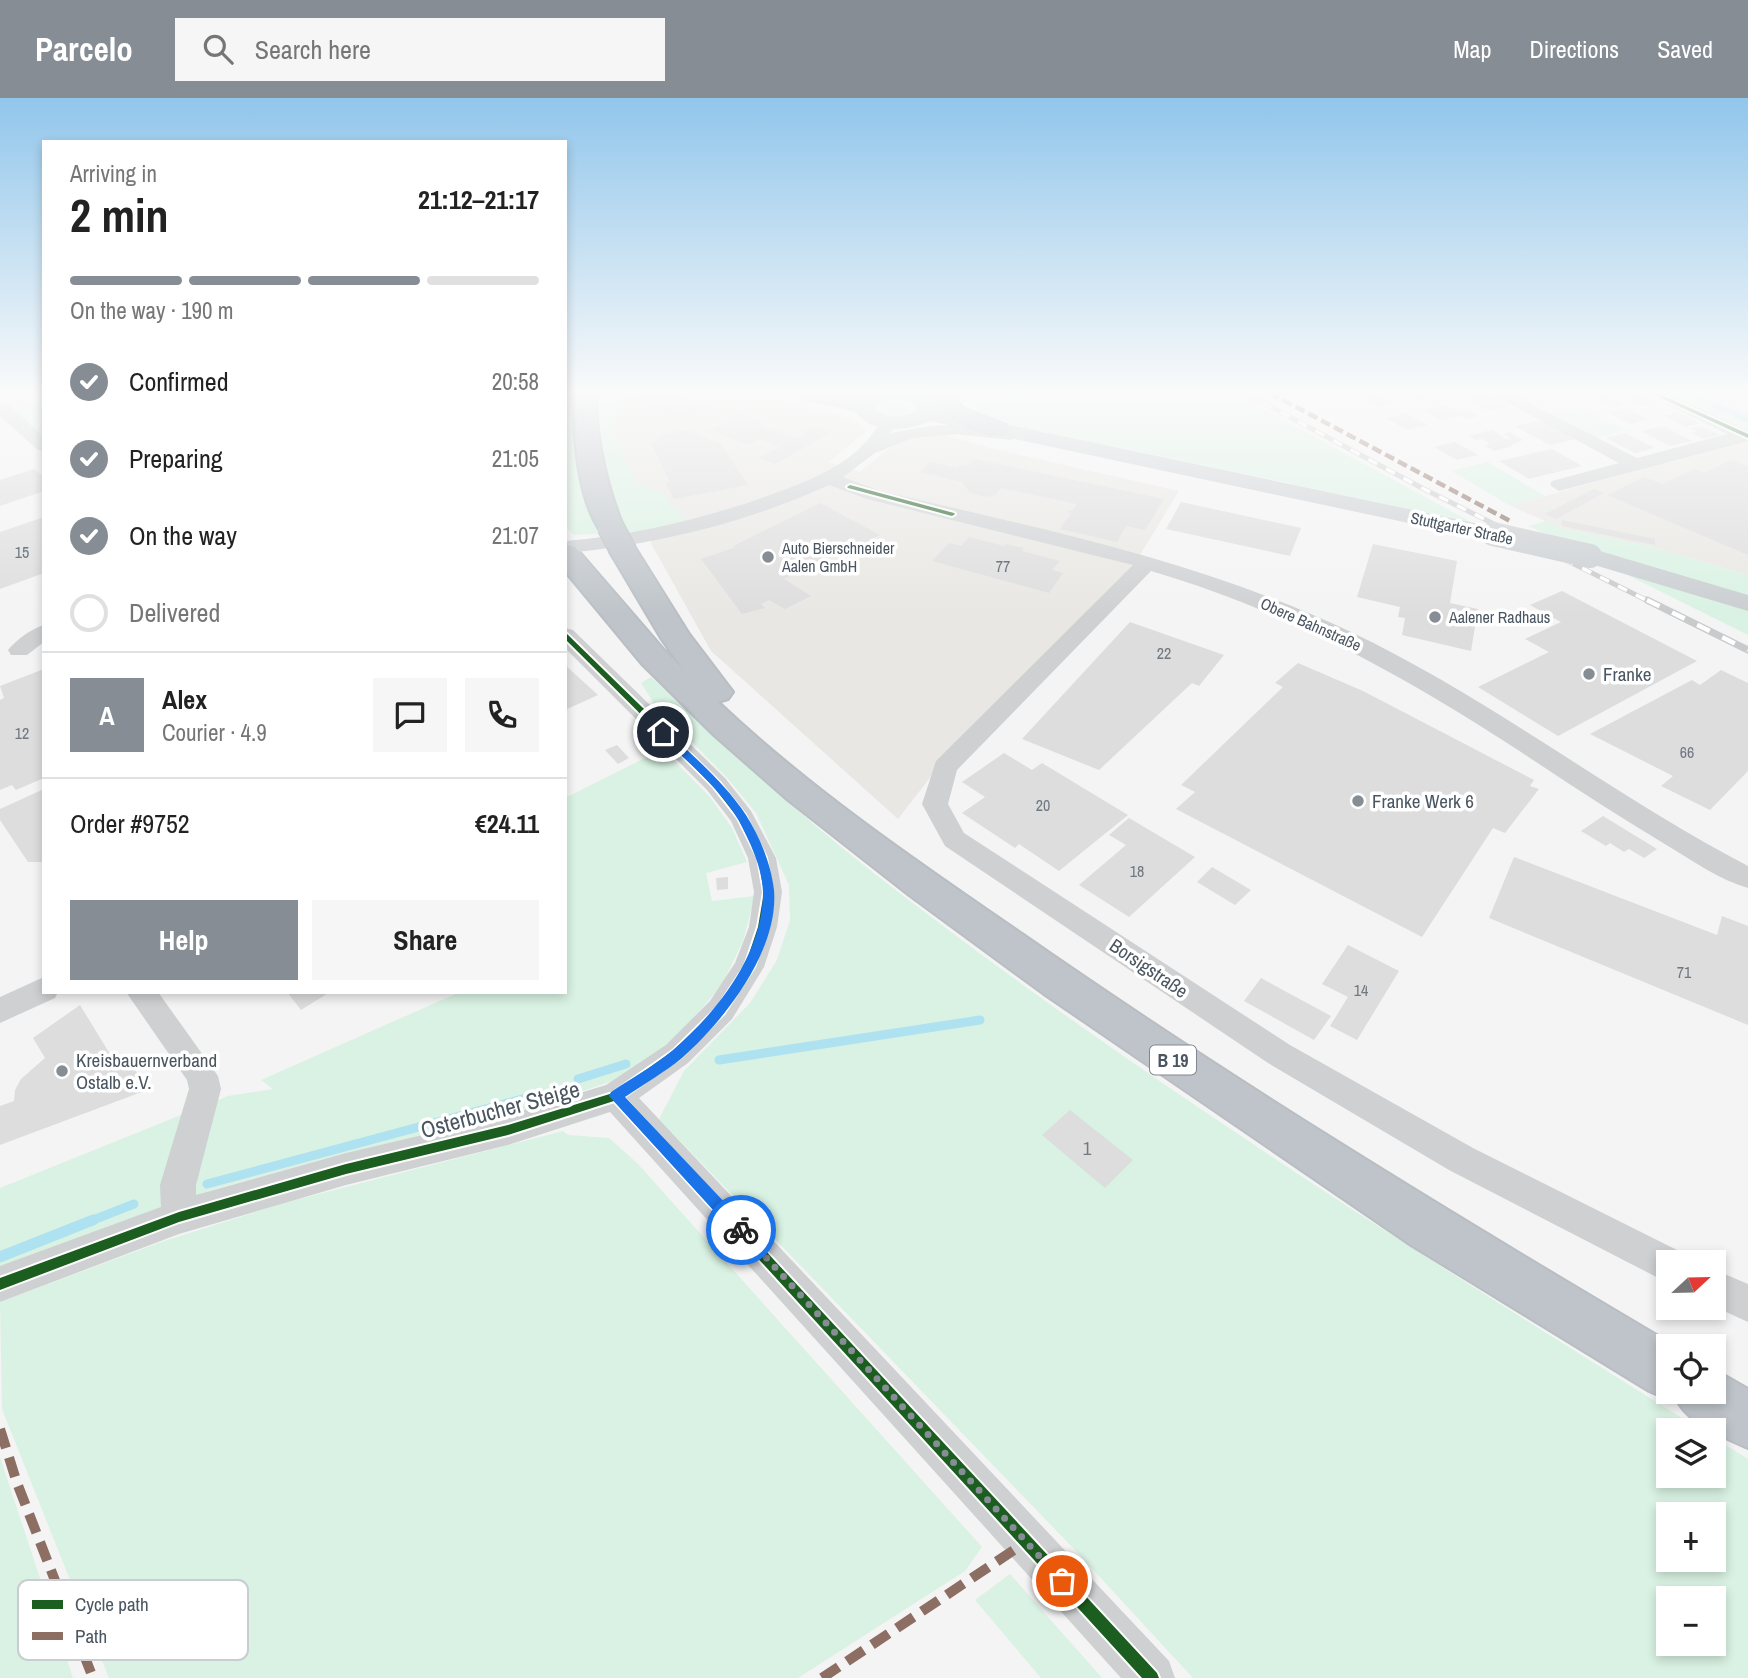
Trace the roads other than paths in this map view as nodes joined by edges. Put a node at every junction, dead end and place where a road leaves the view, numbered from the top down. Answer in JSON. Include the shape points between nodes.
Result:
{"nodes":[{"id":1,"x":591,"y":467,"type":"edge"},
{"id":2,"x":845,"y":467,"type":"edge"},
{"id":3,"x":1170,"y":467,"type":"edge"},
{"id":4,"x":1624,"y":467,"type":"edge"},
{"id":5,"x":828,"y":478,"type":"junction"},
{"id":6,"x":1559,"y":485,"type":"dead end"},
{"id":7,"x":567,"y":553,"type":"edge"},
{"id":8,"x":1146,"y":564,"type":"junction"},
{"id":9,"x":1748,"y":603,"type":"edge"},
{"id":10,"x":42,"y":633,"type":"edge"},
{"id":11,"x":567,"y":637,"type":"edge"},
{"id":12,"x":19,"y":650,"type":"dead end"},
{"id":13,"x":833,"y":816,"type":"junction"},
{"id":14,"x":1748,"y":878,"type":"edge"},
{"id":15,"x":42,"y":990,"type":"edge"},
{"id":16,"x":142,"y":994,"type":"edge"},
{"id":17,"x":0,"y":1012,"type":"edge"},
{"id":18,"x":616,"y":1096,"type":"junction"},
{"id":19,"x":178,"y":1217,"type":"junction"},
{"id":20,"x":1656,"y":1259,"type":"edge"},
{"id":21,"x":0,"y":1284,"type":"edge"},
{"id":22,"x":1726,"y":1293,"type":"edge"},
{"id":23,"x":1748,"y":1303,"type":"edge"},
{"id":24,"x":1656,"y":1365,"type":"edge"},
{"id":25,"x":1722,"y":1404,"type":"edge"},
{"id":26,"x":1748,"y":1420,"type":"edge"},
{"id":27,"x":1152,"y":1678,"type":"edge"}],
"edges":[{"from":1,"to":13,"type":"highway","number":"B 19","via":[[597,493],[617,539],[676,638],[744,722]]},
{"from":2,"to":5,"type":"street"},
{"from":3,"to":9,"type":"main road","name":"Stuttgarter Straße","bridge":true,"via":[[1590,556]]},
{"from":4,"to":6,"type":"street"},
{"from":5,"to":7,"type":"street","via":[[713,522]]},
{"from":5,"to":8,"type":"street","name":"Obere Bahnstraße","via":[[874,495]]},
{"from":7,"to":13,"type":"highway","number":"B 19","via":[[623,624],[687,691],[775,771]]},
{"from":8,"to":14,"type":"street","name":"Obere Bahnstraße","via":[[1278,608],[1413,673],[1615,804]]},
{"from":8,"to":20,"type":"street","name":"Borsigstraße","via":[[945,767],[935,804],[954,839],[1279,1054],[1461,1159]]},
{"from":10,"to":12,"type":"street"},
{"from":11,"to":18,"type":"street","name":"Osterbucher Steige","via":[[716,785],[742,817],[762,858],[768,892],[763,927],[749,967],[721,1010],[677,1054]]},
{"from":13,"to":24,"type":"highway","number":"B 19","via":[[1036,966],[1236,1102],[1429,1228]]},
{"from":15,"to":17,"type":"street"},
{"from":16,"to":19,"type":"street","via":[[202,1076],[205,1089],[178,1185]]},
{"from":18,"to":19,"type":"street","name":"Osterbucher Steige","via":[[508,1130],[346,1169]]},
{"from":18,"to":27,"type":"street"},
{"from":19,"to":21,"type":"street","name":"Osterbucher Steige"},
{"from":22,"to":23,"type":"street"},
{"from":25,"to":26,"type":"highway"}]}
